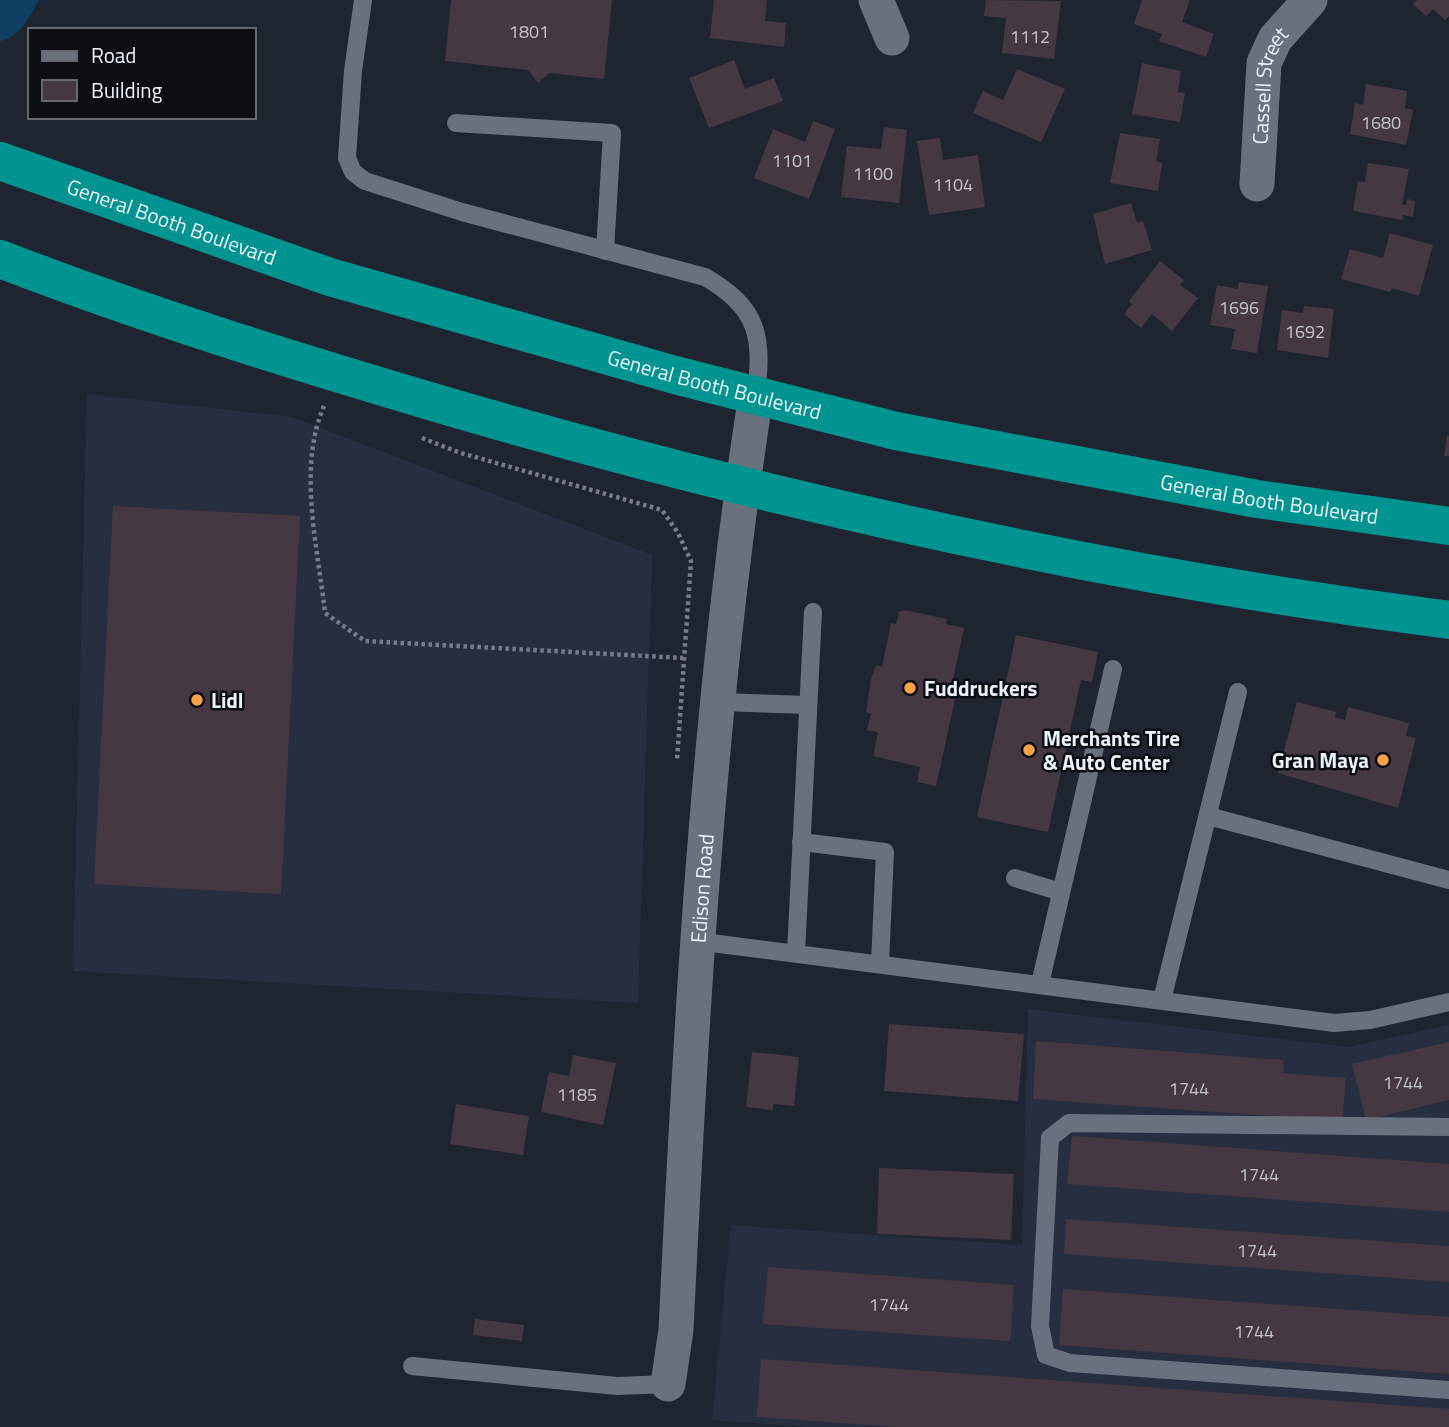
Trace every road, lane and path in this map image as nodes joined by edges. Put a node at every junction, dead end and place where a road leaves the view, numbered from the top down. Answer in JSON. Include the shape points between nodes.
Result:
{"nodes":[{"id":1,"x":363,"y":0,"type":"edge"},
{"id":2,"x":876,"y":0,"type":"edge"},
{"id":3,"x":1310,"y":0,"type":"edge"},
{"id":4,"x":892,"y":38,"type":"dead end"},
{"id":5,"x":456,"y":123,"type":"dead end"},
{"id":6,"x":0,"y":161,"type":"edge"},
{"id":7,"x":1256,"y":184,"type":"dead end"},
{"id":8,"x":605,"y":250,"type":"junction"},
{"id":9,"x":0,"y":259,"type":"edge"},
{"id":10,"x":755,"y":395,"type":"junction"},
{"id":11,"x":328,"y":399,"type":"dead end"},
{"id":12,"x":742,"y":485,"type":"junction"},
{"id":13,"x":1449,"y":526,"type":"edge"},
{"id":14,"x":813,"y":612,"type":"dead end"},
{"id":15,"x":1449,"y":620,"type":"edge"},
{"id":16,"x":683,"y":658,"type":"dead end"},
{"id":17,"x":1113,"y":669,"type":"dead end"},
{"id":18,"x":1238,"y":692,"type":"dead end"},
{"id":19,"x":720,"y":702,"type":"junction"},
{"id":20,"x":808,"y":705,"type":"junction"},
{"id":21,"x":1208,"y":817,"type":"junction"},
{"id":22,"x":801,"y":842,"type":"junction"},
{"id":23,"x":1015,"y":878,"type":"dead end"},
{"id":24,"x":1449,"y":880,"type":"edge"},
{"id":25,"x":1061,"y":892,"type":"junction"},
{"id":26,"x":696,"y":941,"type":"junction"},
{"id":27,"x":796,"y":953,"type":"junction"},
{"id":28,"x":880,"y":963,"type":"junction"},
{"id":29,"x":1040,"y":984,"type":"junction"},
{"id":30,"x":1162,"y":1000,"type":"junction"},
{"id":31,"x":1449,"y":1002,"type":"edge"},
{"id":32,"x":1449,"y":1128,"type":"edge"},
{"id":33,"x":412,"y":1366,"type":"dead end"},
{"id":34,"x":668,"y":1384,"type":"joint"},
{"id":35,"x":1449,"y":1390,"type":"edge"}],
"edges":[{"from":1,"to":8,"type":"lane","via":[[346,158],[353,172],[365,181],[463,212]]},
{"from":2,"to":4,"type":"street"},
{"from":3,"to":7,"type":"street","name":"Cassell Street","via":[[1275,39],[1264,63]]},
{"from":5,"to":8,"type":"lane","via":[[612,133]]},
{"from":6,"to":10,"type":"highway","name":"General Booth Boulevard","via":[[330,277]]},
{"from":8,"to":10,"type":"lane","via":[[705,277],[727,289],[741,303],[755,330],[761,354]]},
{"from":9,"to":12,"type":"highway","via":[[316,367],[578,444]]},
{"from":10,"to":12,"type":"street","name":"Edison Road"},
{"from":10,"to":13,"type":"highway","name":"General Booth Boulevard","via":[[896,431],[1217,492]]},
{"from":11,"to":16,"type":"path","via":[[316,425],[311,484],[325,613],[365,641]]},
{"from":12,"to":15,"type":"highway","via":[[1014,548],[1341,606]]},
{"from":12,"to":19,"type":"street","name":"Edison Road"},
{"from":14,"to":20,"type":"lane"},
{"from":17,"to":25,"type":"lane"},
{"from":18,"to":21,"type":"lane"},
{"from":19,"to":20,"type":"lane"},
{"from":19,"to":26,"type":"street","name":"Edison Road"},
{"from":20,"to":22,"type":"lane"},
{"from":21,"to":24,"type":"lane"},
{"from":21,"to":30,"type":"lane"},
{"from":22,"to":27,"type":"lane"},
{"from":22,"to":28,"type":"lane","via":[[885,852]]},
{"from":23,"to":25,"type":"lane"},
{"from":25,"to":29,"type":"lane"},
{"from":26,"to":27,"type":"lane"},
{"from":26,"to":34,"type":"street","name":"Edison Road","via":[[676,1329]]},
{"from":27,"to":28,"type":"lane"},
{"from":28,"to":29,"type":"lane"},
{"from":29,"to":30,"type":"lane"},
{"from":30,"to":31,"type":"lane","via":[[1334,1023],[1370,1020]]},
{"from":32,"to":35,"type":"lane","via":[[1069,1123],[1049,1138],[1040,1326],[1046,1355],[1070,1363]]},
{"from":33,"to":34,"type":"lane","via":[[617,1386]]}]}
